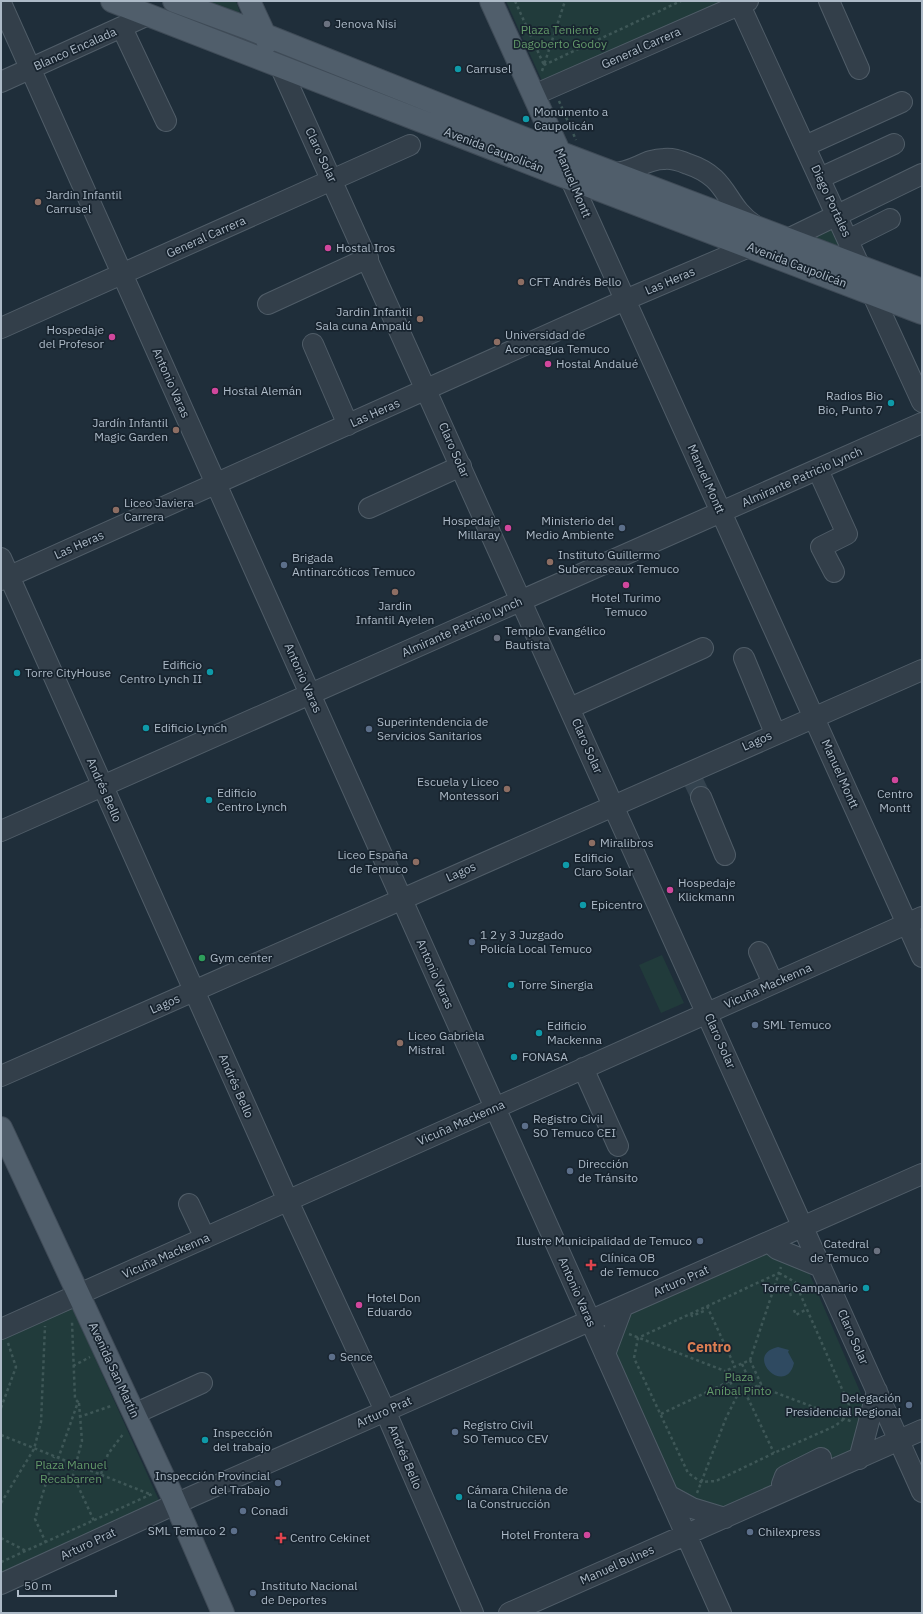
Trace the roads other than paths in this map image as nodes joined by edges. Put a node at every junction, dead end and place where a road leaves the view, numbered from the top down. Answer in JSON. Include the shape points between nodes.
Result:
{"nodes":[{"id":1,"x":249,"y":1,"type":"edge"},
{"id":2,"x":491,"y":1,"type":"edge"},
{"id":3,"x":829,"y":1,"type":"edge"},
{"id":4,"x":185,"y":2,"type":"edge"},
{"id":5,"x":742,"y":2,"type":"edge"},
{"id":6,"x":1,"y":3,"type":"edge"},
{"id":7,"x":117,"y":3,"type":"edge"},
{"id":8,"x":148,"y":15,"type":"junction"},
{"id":9,"x":122,"y":28,"type":"junction"},
{"id":10,"x":265,"y":36,"type":"junction"},
{"id":11,"x":280,"y":66,"type":"junction"},
{"id":12,"x":31,"y":69,"type":"junction"},
{"id":13,"x":859,"y":69,"type":"dead end"},
{"id":14,"x":1,"y":82,"type":"edge"},
{"id":15,"x":534,"y":95,"type":"junction"},
{"id":16,"x":902,"y":102,"type":"dead end"},
{"id":17,"x":166,"y":121,"type":"dead end"},
{"id":18,"x":894,"y":144,"type":"dead end"},
{"id":19,"x":410,"y":145,"type":"dead end"},
{"id":20,"x":805,"y":146,"type":"junction"},
{"id":21,"x":561,"y":154,"type":"junction"},
{"id":22,"x":612,"y":173,"type":"junction"},
{"id":23,"x":922,"y":174,"type":"edge"},
{"id":24,"x":820,"y":178,"type":"junction"},
{"id":25,"x":571,"y":180,"type":"junction"},
{"id":26,"x":333,"y":181,"type":"junction"},
{"id":27,"x":836,"y":214,"type":"junction"},
{"id":28,"x":890,"y":219,"type":"dead end"},
{"id":29,"x":754,"y":238,"type":"junction"},
{"id":30,"x":788,"y":239,"type":"junction"},
{"id":31,"x":848,"y":240,"type":"junction"},
{"id":32,"x":368,"y":258,"type":"junction"},
{"id":33,"x":861,"y":267,"type":"junction"},
{"id":34,"x":122,"y":275,"type":"junction"},
{"id":35,"x":922,"y":290,"type":"edge"},
{"id":36,"x":874,"y":294,"type":"junction"},
{"id":37,"x":626,"y":300,"type":"junction"},
{"id":38,"x":268,"y":304,"type":"dead end"},
{"id":39,"x":922,"y":313,"type":"edge"},
{"id":40,"x":1,"y":328,"type":"edge"},
{"id":41,"x":313,"y":344,"type":"dead end"},
{"id":42,"x":427,"y":389,"type":"junction"},
{"id":43,"x":922,"y":402,"type":"edge"},
{"id":44,"x":922,"y":424,"type":"edge"},
{"id":45,"x":348,"y":425,"type":"junction"},
{"id":46,"x":461,"y":466,"type":"junction"},
{"id":47,"x":818,"y":470,"type":"junction"},
{"id":48,"x":216,"y":484,"type":"junction"},
{"id":49,"x":369,"y":508,"type":"dead end"},
{"id":50,"x":721,"y":512,"type":"junction"},
{"id":51,"x":1,"y":558,"type":"edge"},
{"id":52,"x":834,"y":572,"type":"dead end"},
{"id":53,"x":5,"y":578,"type":"edge"},
{"id":54,"x":522,"y":600,"type":"junction"},
{"id":55,"x":703,"y":648,"type":"dead end"},
{"id":56,"x":744,"y":658,"type":"dead end"},
{"id":57,"x":922,"y":670,"type":"edge"},
{"id":58,"x":310,"y":694,"type":"junction"},
{"id":59,"x":570,"y":708,"type":"junction"},
{"id":60,"x":813,"y":716,"type":"junction"},
{"id":61,"x":775,"y":733,"type":"junction"},
{"id":62,"x":102,"y":786,"type":"junction"},
{"id":63,"x":701,"y":797,"type":"tunnel mouth"},
{"id":64,"x":614,"y":805,"type":"junction"},
{"id":65,"x":1,"y":831,"type":"edge"},
{"id":66,"x":725,"y":855,"type":"dead end"},
{"id":67,"x":401,"y":899,"type":"junction"},
{"id":68,"x":914,"y":920,"type":"edge"},
{"id":69,"x":759,"y":952,"type":"dead end"},
{"id":70,"x":922,"y":957,"type":"edge"},
{"id":71,"x":773,"y":983,"type":"junction"},
{"id":72,"x":194,"y":991,"type":"junction"},
{"id":73,"x":707,"y":1013,"type":"junction"},
{"id":74,"x":583,"y":1068,"type":"junction"},
{"id":75,"x":1,"y":1076,"type":"edge"},
{"id":76,"x":495,"y":1108,"type":"junction"},
{"id":77,"x":1,"y":1128,"type":"edge"},
{"id":78,"x":618,"y":1146,"type":"dead end"},
{"id":79,"x":922,"y":1174,"type":"edge"},
{"id":80,"x":288,"y":1201,"type":"junction"},
{"id":81,"x":189,"y":1204,"type":"dead end"},
{"id":82,"x":803,"y":1227,"type":"junction"},
{"id":83,"x":206,"y":1238,"type":"junction"},
{"id":84,"x":777,"y":1247,"type":"junction"},
{"id":85,"x":821,"y":1267,"type":"junction"},
{"id":86,"x":73,"y":1302,"type":"junction"},
{"id":87,"x":623,"y":1306,"type":"junction"},
{"id":88,"x":590,"y":1321,"type":"junction"},
{"id":89,"x":4,"y":1335,"type":"edge"},
{"id":90,"x":605,"y":1354,"type":"junction"},
{"id":91,"x":202,"y":1383,"type":"dead end"},
{"id":92,"x":632,"y":1391,"type":"dead end"},
{"id":93,"x":877,"y":1391,"type":"junction"},
{"id":94,"x":386,"y":1412,"type":"junction"},
{"id":95,"x":134,"y":1414,"type":"junction"},
{"id":96,"x":648,"y":1420,"type":"junction"},
{"id":97,"x":922,"y":1430,"type":"edge"},
{"id":98,"x":899,"y":1441,"type":"junction"},
{"id":99,"x":822,"y":1458,"type":"dead end"},
{"id":100,"x":858,"y":1459,"type":"junction"},
{"id":101,"x":922,"y":1492,"type":"edge"},
{"id":102,"x":779,"y":1493,"type":"junction"},
{"id":103,"x":668,"y":1495,"type":"junction"},
{"id":104,"x":162,"y":1504,"type":"junction"},
{"id":105,"x":724,"y":1518,"type":"junction"},
{"id":106,"x":686,"y":1535,"type":"junction"},
{"id":107,"x":1,"y":1584,"type":"edge"},
{"id":108,"x":223,"y":1613,"type":"edge"},
{"id":109,"x":473,"y":1613,"type":"edge"},
{"id":110,"x":509,"y":1613,"type":"edge"},
{"id":111,"x":721,"y":1613,"type":"edge"}],
"edges":[{"from":1,"to":10,"type":"main road","name":"Claro Solar"},
{"from":2,"to":15,"type":"main road","name":"Manuel Montt"},
{"from":3,"to":13,"type":"street"},
{"from":4,"to":7,"type":"main road","via":[[154,7]]},
{"from":4,"to":10,"type":"main road","name":"Avenida Caupolicán"},
{"from":5,"to":15,"type":"street","name":"General Carrera"},
{"from":5,"to":20,"type":"street","name":"Diego Portales"},
{"from":6,"to":12,"type":"street","name":"Antonio Varas"},
{"from":7,"to":8,"type":"main road","name":"Avenida Caupolicán"},
{"from":8,"to":9,"type":"street","name":"Blanco Encalada"},
{"from":8,"to":11,"type":"main road","name":"Avenida Caupolicán"},
{"from":9,"to":12,"type":"street","name":"Blanco Encalada"},
{"from":9,"to":17,"type":"street"},
{"from":10,"to":11,"type":"main road","name":"Claro Solar"},
{"from":10,"to":21,"type":"main road","name":"Avenida Caupolicán"},
{"from":11,"to":25,"type":"main road","name":"Avenida Caupolicán"},
{"from":11,"to":26,"type":"street","name":"Claro Solar"},
{"from":12,"to":14,"type":"street","name":"Blanco Encalada"},
{"from":12,"to":34,"type":"street","name":"Antonio Varas"},
{"from":15,"to":21,"type":"main road","name":"Manuel Montt"},
{"from":16,"to":20,"type":"street"},
{"from":18,"to":24,"type":"street"},
{"from":19,"to":26,"type":"street","name":"General Carrera"},
{"from":20,"to":24,"type":"street","name":"Diego Portales"},
{"from":21,"to":22,"type":"main road","name":"Avenida Caupolicán"},
{"from":21,"to":25,"type":"main road","name":"Manuel Montt"},
{"from":22,"to":29,"type":"main road","name":"Avenida Caupolicán"},
{"from":22,"to":29,"type":"street","via":[[629,171],[646,162],[659,159],[674,159],[697,167],[719,182],[734,207],[749,222]]},
{"from":23,"to":27,"type":"street"},
{"from":24,"to":27,"type":"street","name":"Diego Portales"},
{"from":25,"to":29,"type":"main road","name":"Avenida Caupolicán"},
{"from":25,"to":37,"type":"street","name":"Manuel Montt"},
{"from":26,"to":32,"type":"street","name":"Claro Solar"},
{"from":26,"to":34,"type":"street","name":"General Carrera"},
{"from":27,"to":30,"type":"street"},
{"from":27,"to":31,"type":"street","name":"Diego Portales"},
{"from":28,"to":31,"type":"street"},
{"from":29,"to":30,"type":"main road","name":"Avenida Caupolicán"},
{"from":29,"to":36,"type":"main road","name":"Avenida Caupolicán"},
{"from":29,"to":37,"type":"street","name":"Las Heras"},
{"from":30,"to":33,"type":"main road","name":"Avenida Caupolicán"},
{"from":31,"to":33,"type":"street","name":"Diego Portales"},
{"from":32,"to":38,"type":"street"},
{"from":32,"to":42,"type":"street","name":"Claro Solar"},
{"from":33,"to":35,"type":"main road","name":"Avenida Caupolicán"},
{"from":33,"to":36,"type":"street","name":"Diego Portales"},
{"from":34,"to":40,"type":"street","name":"General Carrera"},
{"from":34,"to":48,"type":"street","name":"Antonio Varas"},
{"from":36,"to":39,"type":"main road","name":"Avenida Caupolicán"},
{"from":36,"to":43,"type":"street","name":"Diego Portales"},
{"from":37,"to":42,"type":"street","name":"Las Heras"},
{"from":37,"to":50,"type":"street","name":"Manuel Montt"},
{"from":41,"to":45,"type":"street"},
{"from":42,"to":45,"type":"street","name":"Las Heras"},
{"from":42,"to":46,"type":"street","name":"Claro Solar"},
{"from":44,"to":47,"type":"street","name":"Almirante Patricio Lynch"},
{"from":45,"to":48,"type":"street","name":"Las Heras"},
{"from":46,"to":49,"type":"street"},
{"from":46,"to":54,"type":"street","name":"Claro Solar"},
{"from":47,"to":50,"type":"street","name":"Almirante Patricio Lynch"},
{"from":47,"to":52,"type":"street","via":[[847,534],[821,547]]},
{"from":48,"to":53,"type":"street","name":"Las Heras"},
{"from":48,"to":58,"type":"street","name":"Antonio Varas"},
{"from":50,"to":54,"type":"street","name":"Almirante Patricio Lynch"},
{"from":50,"to":60,"type":"street","name":"Manuel Montt"},
{"from":51,"to":53,"type":"street","name":"Andrés Bello"},
{"from":53,"to":62,"type":"street","name":"Andrés Bello"},
{"from":54,"to":58,"type":"street","name":"Almirante Patricio Lynch"},
{"from":54,"to":59,"type":"street","name":"Claro Solar"},
{"from":55,"to":59,"type":"street"},
{"from":56,"to":61,"type":"street"},
{"from":57,"to":60,"type":"street","name":"Lagos"},
{"from":58,"to":62,"type":"street","name":"Almirante Patricio Lynch"},
{"from":58,"to":67,"type":"street","name":"Antonio Varas"},
{"from":59,"to":64,"type":"street","name":"Claro Solar"},
{"from":60,"to":61,"type":"street","name":"Lagos"},
{"from":60,"to":68,"type":"street","name":"Manuel Montt"},
{"from":61,"to":64,"type":"street","name":"Lagos","via":[[690,774]]},
{"from":62,"to":65,"type":"street","name":"Almirante Patricio Lynch"},
{"from":62,"to":72,"type":"street","name":"Andrés Bello"},
{"from":63,"to":66,"type":"street"},
{"from":64,"to":67,"type":"street","name":"Lagos"},
{"from":64,"to":73,"type":"street","name":"Claro Solar"},
{"from":67,"to":72,"type":"street","name":"Lagos"},
{"from":67,"to":76,"type":"street","name":"Antonio Varas"},
{"from":68,"to":70,"type":"street","name":"Manuel Montt"},
{"from":68,"to":71,"type":"street","name":"Vicuña Mackenna"},
{"from":69,"to":71,"type":"street"},
{"from":71,"to":73,"type":"street","name":"Vicuña Mackenna"},
{"from":72,"to":75,"type":"street","name":"Lagos"},
{"from":72,"to":80,"type":"street","name":"Andrés Bello"},
{"from":73,"to":74,"type":"street","name":"Vicuña Mackenna"},
{"from":73,"to":82,"type":"street","name":"Claro Solar"},
{"from":74,"to":76,"type":"street","name":"Vicuña Mackenna"},
{"from":74,"to":78,"type":"street"},
{"from":76,"to":80,"type":"street","name":"Vicuña Mackenna"},
{"from":76,"to":88,"type":"street","name":"Antonio Varas"},
{"from":77,"to":86,"type":"main road","name":"Avenida San Martín"},
{"from":79,"to":82,"type":"street","name":"Arturo Prat"},
{"from":80,"to":83,"type":"street","name":"Vicuña Mackenna"},
{"from":80,"to":94,"type":"street","name":"Andrés Bello"},
{"from":81,"to":83,"type":"street"},
{"from":82,"to":84,"type":"street","name":"Arturo Prat"},
{"from":82,"to":85,"type":"street","name":"Claro Solar"},
{"from":83,"to":86,"type":"street","name":"Vicuña Mackenna"},
{"from":84,"to":85,"type":"street"},
{"from":84,"to":87,"type":"street","name":"Arturo Prat"},
{"from":85,"to":93,"type":"street","name":"Claro Solar"},
{"from":86,"to":89,"type":"street","name":"Vicuña Mackenna"},
{"from":86,"to":95,"type":"main road","name":"Avenida San Martín"},
{"from":87,"to":88,"type":"street","name":"Arturo Prat"},
{"from":87,"to":90,"type":"street","name":"Antonio Varas"},
{"from":88,"to":90,"type":"street","name":"Antonio Varas"},
{"from":88,"to":94,"type":"street","name":"Arturo Prat"},
{"from":90,"to":96,"type":"street","name":"Antonio Varas"},
{"from":91,"to":95,"type":"street"},
{"from":92,"to":96,"type":"street"},
{"from":93,"to":98,"type":"street","name":"Claro Solar"},
{"from":93,"to":100,"type":"street"},
{"from":94,"to":104,"type":"street","name":"Arturo Prat"},
{"from":94,"to":109,"type":"street","name":"Andrés Bello"},
{"from":95,"to":104,"type":"main road","name":"Avenida San Martín"},
{"from":96,"to":103,"type":"street","name":"Antonio Varas","via":[[653,1461]]},
{"from":97,"to":98,"type":"street","name":"Manuel Bulnes"},
{"from":98,"to":100,"type":"street","name":"Manuel Bulnes"},
{"from":98,"to":101,"type":"street","name":"Claro Solar"},
{"from":99,"to":102,"type":"street","via":[[785,1476]]},
{"from":100,"to":102,"type":"street","name":"Manuel Bulnes"},
{"from":102,"to":105,"type":"street","name":"Manuel Bulnes"},
{"from":103,"to":105,"type":"street","via":[[692,1508]]},
{"from":103,"to":106,"type":"street","name":"Antonio Varas"},
{"from":104,"to":107,"type":"street","name":"Arturo Prat"},
{"from":104,"to":108,"type":"main road","name":"Avenida San Martín"},
{"from":105,"to":106,"type":"street","name":"Manuel Bulnes"},
{"from":106,"to":110,"type":"street","name":"Manuel Bulnes"},
{"from":106,"to":111,"type":"street","name":"Antonio Varas"}]}
